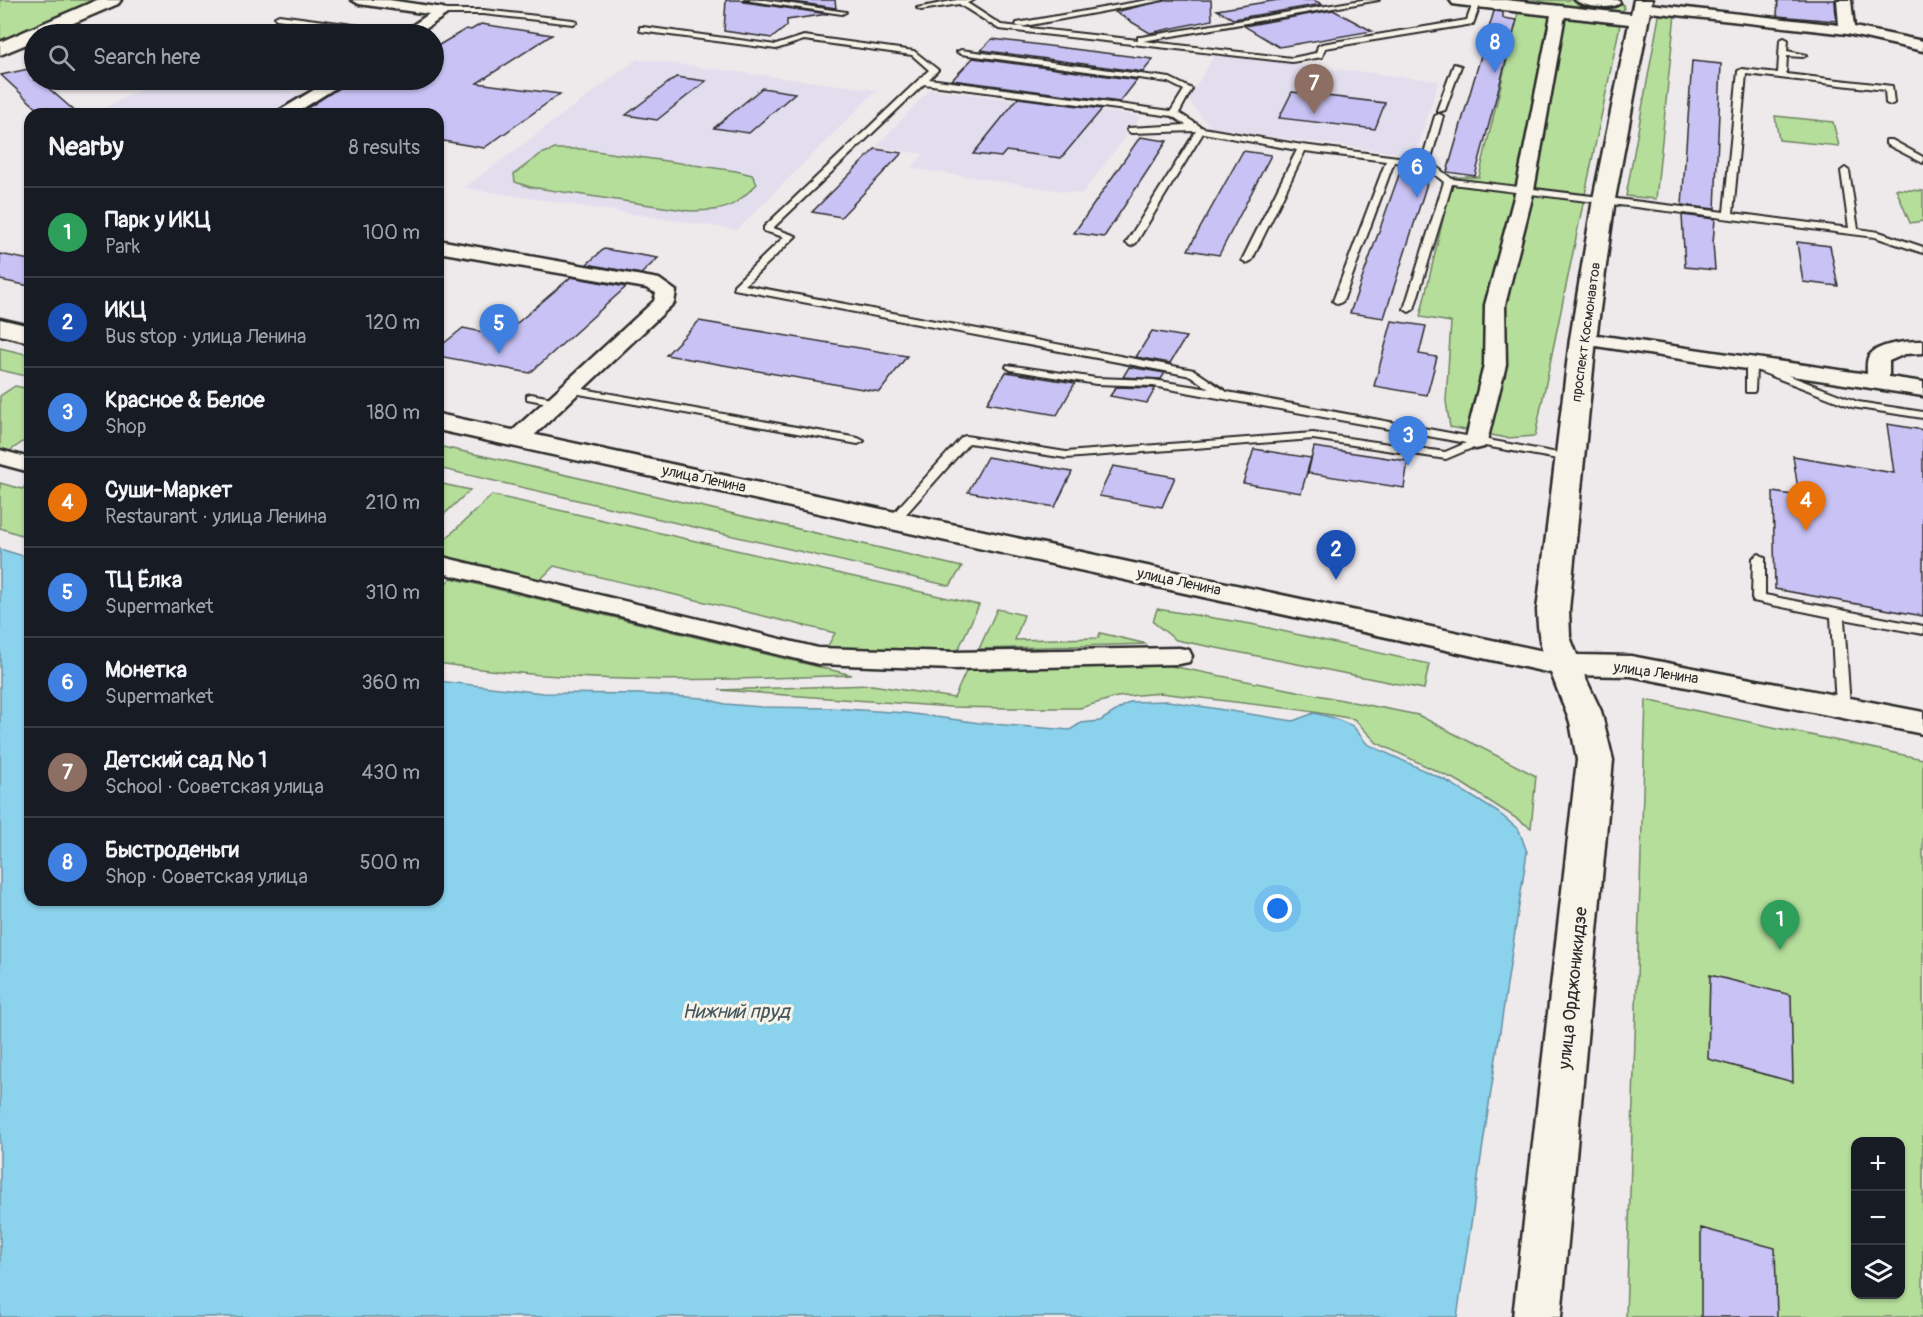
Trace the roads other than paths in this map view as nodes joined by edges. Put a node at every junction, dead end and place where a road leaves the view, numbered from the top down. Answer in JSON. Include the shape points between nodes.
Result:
{"nodes":[{"id":1,"x":112,"y":0,"type":"edge"},
{"id":2,"x":359,"y":0,"type":"edge"},
{"id":3,"x":748,"y":0,"type":"edge"},
{"id":4,"x":970,"y":0,"type":"edge"},
{"id":5,"x":1160,"y":0,"type":"edge"},
{"id":6,"x":1375,"y":0,"type":"edge"},
{"id":7,"x":1459,"y":0,"type":"edge"},
{"id":8,"x":1582,"y":0,"type":"edge"},
{"id":9,"x":1844,"y":0,"type":"edge"},
{"id":10,"x":962,"y":2,"type":"junction"},
{"id":11,"x":1477,"y":2,"type":"junction"},
{"id":12,"x":411,"y":3,"type":"edge"},
{"id":13,"x":1613,"y":3,"type":"dead end"},
{"id":14,"x":921,"y":8,"type":"dead end"},
{"id":15,"x":1640,"y":9,"type":"edge"},
{"id":16,"x":443,"y":12,"type":"junction"},
{"id":17,"x":842,"y":12,"type":"dead end"},
{"id":18,"x":1558,"y":15,"type":"dead end"},
{"id":19,"x":279,"y":16,"type":"dead end"},
{"id":20,"x":573,"y":22,"type":"dead end"},
{"id":21,"x":57,"y":24,"type":"edge"},
{"id":22,"x":336,"y":24,"type":"edge"},
{"id":23,"x":423,"y":24,"type":"edge"},
{"id":24,"x":1005,"y":27,"type":"junction"},
{"id":25,"x":644,"y":29,"type":"dead end"},
{"id":26,"x":1847,"y":30,"type":"junction"},
{"id":27,"x":24,"y":38,"type":"edge"},
{"id":28,"x":1784,"y":40,"type":"dead end"},
{"id":29,"x":1124,"y":42,"type":"junction"},
{"id":30,"x":1923,"y":46,"type":"edge"},
{"id":31,"x":0,"y":49,"type":"edge"},
{"id":32,"x":961,"y":52,"type":"dead end"},
{"id":33,"x":1783,"y":53,"type":"junction"},
{"id":34,"x":1803,"y":55,"type":"dead end"},
{"id":35,"x":1457,"y":66,"type":"dead end"},
{"id":36,"x":1782,"y":75,"type":"junction"},
{"id":37,"x":922,"y":81,"type":"junction"},
{"id":38,"x":323,"y":90,"type":"edge"},
{"id":39,"x":1890,"y":103,"type":"dead end"},
{"id":40,"x":292,"y":108,"type":"edge"},
{"id":41,"x":1173,"y":114,"type":"junction"},
{"id":42,"x":1198,"y":129,"type":"junction"},
{"id":43,"x":1131,"y":130,"type":"dead end"},
{"id":44,"x":1889,"y":142,"type":"dead end"},
{"id":45,"x":1302,"y":148,"type":"junction"},
{"id":46,"x":1390,"y":159,"type":"junction"},
{"id":47,"x":1923,"y":160,"type":"edge"},
{"id":48,"x":1425,"y":163,"type":"junction"},
{"id":49,"x":1845,"y":171,"type":"dead end"},
{"id":50,"x":1449,"y":181,"type":"junction"},
{"id":51,"x":1525,"y":190,"type":"junction"},
{"id":52,"x":1604,"y":199,"type":"junction"},
{"id":53,"x":1728,"y":214,"type":"junction"},
{"id":54,"x":1854,"y":231,"type":"junction"},
{"id":55,"x":1131,"y":243,"type":"dead end"},
{"id":56,"x":444,"y":247,"type":"edge"},
{"id":57,"x":1923,"y":250,"type":"edge"},
{"id":58,"x":1246,"y":260,"type":"dead end"},
{"id":59,"x":1338,"y":301,"type":"dead end"},
{"id":60,"x":1409,"y":309,"type":"dead end"},
{"id":61,"x":0,"y":327,"type":"edge"},
{"id":62,"x":24,"y":332,"type":"edge"},
{"id":63,"x":1583,"y":339,"type":"junction"},
{"id":64,"x":1923,"y":347,"type":"edge"},
{"id":65,"x":1751,"y":364,"type":"junction"},
{"id":66,"x":1011,"y":366,"type":"dead end"},
{"id":67,"x":1878,"y":382,"type":"junction"},
{"id":68,"x":1923,"y":389,"type":"edge"},
{"id":69,"x":1750,"y":390,"type":"dead end"},
{"id":70,"x":1224,"y":395,"type":"junction"},
{"id":71,"x":565,"y":396,"type":"junction"},
{"id":72,"x":531,"y":397,"type":"dead end"},
{"id":73,"x":1923,"y":415,"type":"edge"},
{"id":74,"x":444,"y":423,"type":"edge"},
{"id":75,"x":517,"y":439,"type":"junction"},
{"id":76,"x":858,"y":441,"type":"dead end"},
{"id":77,"x":1476,"y":442,"type":"junction"},
{"id":78,"x":0,"y":457,"type":"edge"},
{"id":79,"x":1569,"y":458,"type":"junction"},
{"id":80,"x":24,"y":463,"type":"edge"},
{"id":81,"x":894,"y":520,"type":"junction"},
{"id":82,"x":1759,"y":558,"type":"dead end"},
{"id":83,"x":444,"y":565,"type":"edge"},
{"id":84,"x":1837,"y":614,"type":"junction"},
{"id":85,"x":1923,"y":630,"type":"edge"},
{"id":86,"x":1179,"y":656,"type":"dead end"},
{"id":87,"x":1564,"y":665,"type":"junction"},
{"id":88,"x":1843,"y":706,"type":"junction"},
{"id":89,"x":1923,"y":723,"type":"edge"},
{"id":90,"x":1537,"y":1317,"type":"edge"}],
"edges":[{"from":1,"to":21,"type":"main road"},
{"from":2,"to":12,"type":"street"},
{"from":3,"to":17,"type":"lane"},
{"from":4,"to":10,"type":"lane"},
{"from":5,"to":24,"type":"lane"},
{"from":6,"to":29,"type":"lane"},
{"from":7,"to":11,"type":"main road"},
{"from":8,"to":13,"type":"street"},
{"from":9,"to":26,"type":"street"},
{"from":10,"to":14,"type":"lane"},
{"from":10,"to":24,"type":"lane","via":[[999,27]]},
{"from":11,"to":15,"type":"main road"},
{"from":11,"to":29,"type":"lane","via":[[1470,22],[1322,46],[1319,55],[1292,60]]},
{"from":12,"to":16,"type":"street"},
{"from":15,"to":26,"type":"street"},
{"from":15,"to":52,"type":"main road","name":"проспект Космонавтов"},
{"from":16,"to":20,"type":"lane","via":[[483,12]]},
{"from":16,"to":23,"type":"street"},
{"from":18,"to":51,"type":"street"},
{"from":19,"to":22,"type":"lane"},
{"from":24,"to":29,"type":"lane"},
{"from":25,"to":37,"type":"lane","via":[[776,47],[804,38],[914,53],[934,70]]},
{"from":26,"to":30,"type":"street"},
{"from":27,"to":31,"type":"main road"},
{"from":28,"to":33,"type":"lane"},
{"from":32,"to":41,"type":"lane","via":[[1170,80],[1188,89]]},
{"from":33,"to":34,"type":"lane"},
{"from":33,"to":36,"type":"lane"},
{"from":35,"to":48,"type":"lane"},
{"from":36,"to":39,"type":"lane","via":[[1889,88]]},
{"from":36,"to":53,"type":"lane","via":[[1742,71]]},
{"from":37,"to":41,"type":"lane"},
{"from":37,"to":70,"type":"lane","via":[[767,229],[791,236],[738,288],[1194,373]]},
{"from":38,"to":40,"type":"street"},
{"from":41,"to":42,"type":"lane"},
{"from":42,"to":43,"type":"lane"},
{"from":42,"to":45,"type":"lane"},
{"from":42,"to":55,"type":"lane"},
{"from":44,"to":47,"type":"lane"},
{"from":45,"to":46,"type":"lane"},
{"from":45,"to":58,"type":"lane"},
{"from":46,"to":48,"type":"lane"},
{"from":46,"to":59,"type":"lane"},
{"from":48,"to":50,"type":"lane"},
{"from":49,"to":54,"type":"lane"},
{"from":50,"to":51,"type":"lane"},
{"from":50,"to":60,"type":"lane"},
{"from":51,"to":52,"type":"lane"},
{"from":51,"to":77,"type":"street","via":[[1495,304],[1495,364]]},
{"from":52,"to":53,"type":"lane"},
{"from":52,"to":63,"type":"main road","name":"проспект Космонавтов"},
{"from":53,"to":54,"type":"lane"},
{"from":54,"to":57,"type":"lane"},
{"from":56,"to":71,"type":"street","via":[[652,282],[666,291],[664,303]]},
{"from":61,"to":62,"type":"main road"},
{"from":63,"to":65,"type":"street"},
{"from":63,"to":79,"type":"main road","name":"проспект Космонавтов"},
{"from":64,"to":67,"type":"street","via":[[1901,348],[1878,358]]},
{"from":65,"to":67,"type":"street"},
{"from":65,"to":69,"type":"lane"},
{"from":65,"to":73,"type":"lane","via":[[1856,405]]},
{"from":66,"to":70,"type":"lane","via":[[1096,381],[1153,383]]},
{"from":67,"to":68,"type":"street"},
{"from":70,"to":77,"type":"lane"},
{"from":71,"to":72,"type":"lane"},
{"from":71,"to":75,"type":"street"},
{"from":71,"to":76,"type":"lane"},
{"from":74,"to":75,"type":"main road","name":"улица Ленина"},
{"from":75,"to":81,"type":"main road","name":"улица Ленина"},
{"from":77,"to":79,"type":"lane"},
{"from":77,"to":81,"type":"lane","via":[[1446,456],[1313,436],[1066,455],[966,439]]},
{"from":78,"to":80,"type":"street"},
{"from":79,"to":87,"type":"main road","name":"проспект Космонавтов","via":[[1553,610],[1554,637]]},
{"from":81,"to":87,"type":"main road","name":"улица Ленина"},
{"from":82,"to":84,"type":"lane","via":[[1758,598]]},
{"from":83,"to":86,"type":"street","via":[[818,656]]},
{"from":84,"to":85,"type":"lane"},
{"from":84,"to":88,"type":"lane"},
{"from":87,"to":88,"type":"main road","name":"улица Ленина","via":[[1630,666]]},
{"from":87,"to":90,"type":"main road","name":"улица Орджоникидзе","via":[[1592,730],[1594,790]]},
{"from":88,"to":89,"type":"main road","name":"улица Ленина"}]}
